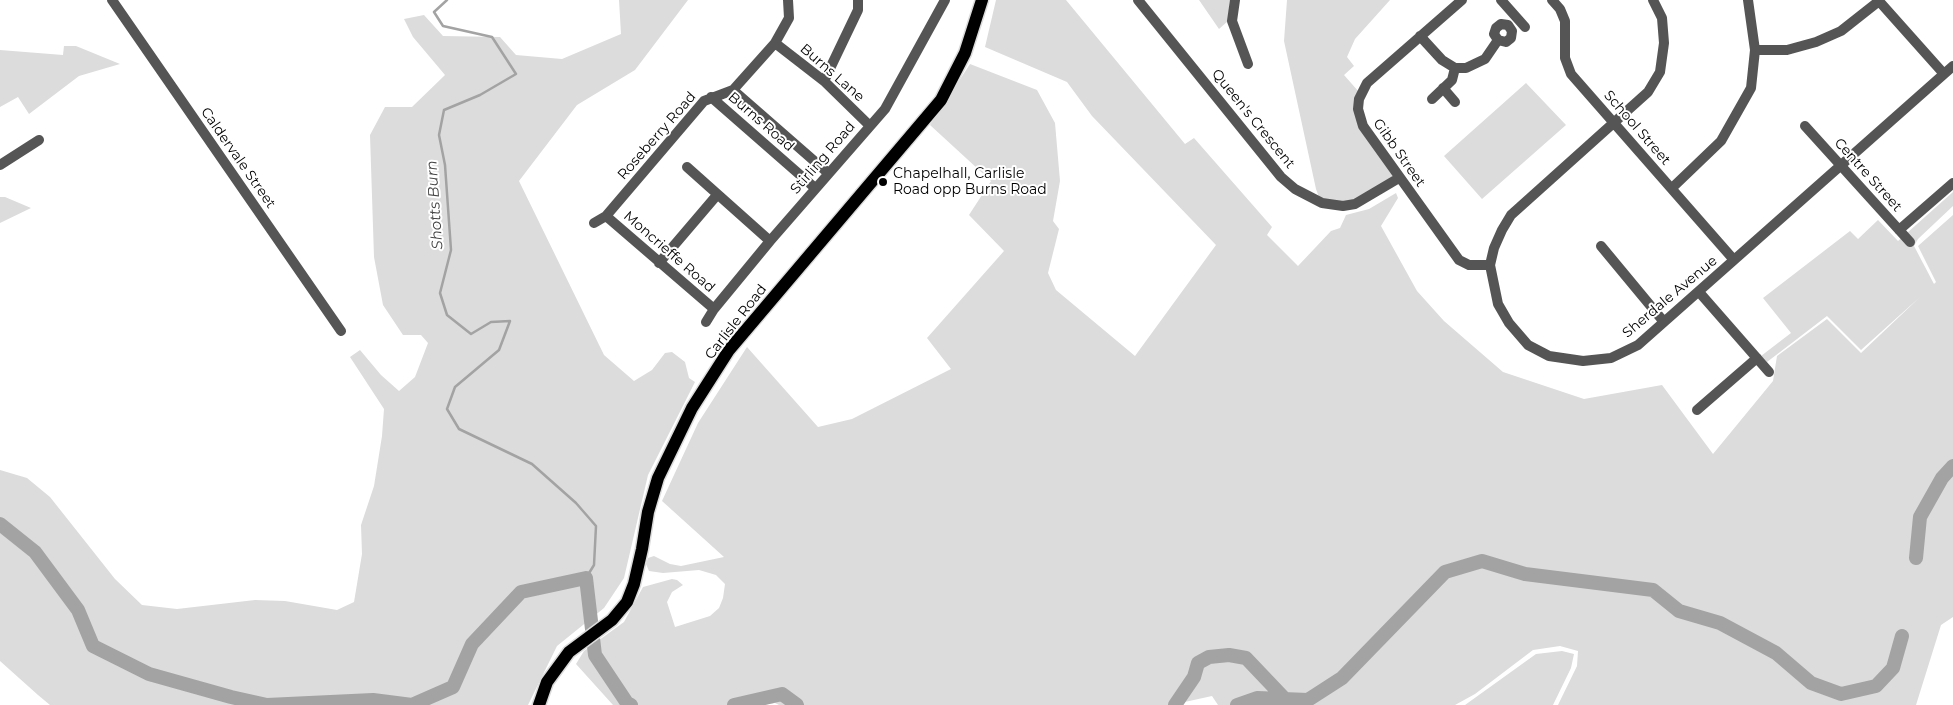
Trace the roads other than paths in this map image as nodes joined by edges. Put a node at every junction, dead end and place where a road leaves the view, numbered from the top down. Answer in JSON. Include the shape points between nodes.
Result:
{"nodes":[{"id":1,"x":112,"y":0,"type":"edge"},
{"id":2,"x":788,"y":0,"type":"edge"},
{"id":3,"x":858,"y":0,"type":"edge"},
{"id":4,"x":945,"y":0,"type":"edge"},
{"id":5,"x":982,"y":0,"type":"edge"},
{"id":6,"x":1138,"y":0,"type":"edge"},
{"id":7,"x":1235,"y":0,"type":"edge"},
{"id":8,"x":1462,"y":0,"type":"edge"},
{"id":9,"x":1501,"y":0,"type":"edge"},
{"id":10,"x":1552,"y":0,"type":"edge"},
{"id":11,"x":1653,"y":0,"type":"edge"},
{"id":12,"x":1748,"y":0,"type":"edge"},
{"id":13,"x":1878,"y":1,"type":"edge"},
{"id":14,"x":1420,"y":36,"type":"junction"},
{"id":15,"x":775,"y":43,"type":"junction"},
{"id":16,"x":1755,"y":50,"type":"junction"},
{"id":17,"x":1248,"y":64,"type":"dead end"},
{"id":18,"x":1953,"y":66,"type":"edge"},
{"id":19,"x":1455,"y":68,"type":"junction"},
{"id":20,"x":1944,"y":74,"type":"junction"},
{"id":21,"x":824,"y":81,"type":"junction"},
{"id":22,"x":1443,"y":88,"type":"junction"},
{"id":23,"x":732,"y":90,"type":"junction"},
{"id":24,"x":711,"y":97,"type":"junction"},
{"id":25,"x":1432,"y":99,"type":"dead end"},
{"id":26,"x":1455,"y":102,"type":"dead end"},
{"id":27,"x":1615,"y":123,"type":"junction"},
{"id":28,"x":870,"y":126,"type":"junction"},
{"id":29,"x":1805,"y":126,"type":"dead end"},
{"id":30,"x":39,"y":140,"type":"dead end"},
{"id":31,"x":0,"y":165,"type":"edge"},
{"id":32,"x":1840,"y":165,"type":"junction"},
{"id":33,"x":687,"y":167,"type":"dead end"},
{"id":34,"x":828,"y":173,"type":"junction"},
{"id":35,"x":1399,"y":178,"type":"junction"},
{"id":36,"x":1953,"y":183,"type":"edge"},
{"id":37,"x":815,"y":188,"type":"junction"},
{"id":38,"x":1672,"y":188,"type":"junction"},
{"id":39,"x":717,"y":195,"type":"junction"},
{"id":40,"x":606,"y":216,"type":"junction"},
{"id":41,"x":594,"y":223,"type":"dead end"},
{"id":42,"x":1899,"y":230,"type":"junction"},
{"id":43,"x":770,"y":241,"type":"junction"},
{"id":44,"x":1910,"y":242,"type":"dead end"},
{"id":45,"x":1601,"y":246,"type":"dead end"},
{"id":46,"x":1734,"y":260,"type":"junction"},
{"id":47,"x":659,"y":263,"type":"junction"},
{"id":48,"x":1490,"y":265,"type":"junction"},
{"id":49,"x":1700,"y":292,"type":"junction"},
{"id":50,"x":714,"y":309,"type":"junction"},
{"id":51,"x":706,"y":322,"type":"dead end"},
{"id":52,"x":1664,"y":322,"type":"junction"},
{"id":53,"x":341,"y":331,"type":"dead end"},
{"id":54,"x":1757,"y":358,"type":"junction"},
{"id":55,"x":1768,"y":372,"type":"dead end"},
{"id":56,"x":1697,"y":410,"type":"dead end"},
{"id":57,"x":539,"y":705,"type":"edge"}],
"edges":[{"from":1,"to":53,"type":"street","name":"Caldervale Street"},
{"from":2,"to":15,"type":"street","name":"Roseberry Road","via":[[789,18]]},
{"from":3,"to":21,"type":"street","via":[[858,10]]},
{"from":4,"to":28,"type":"street","name":"Stirling Road","via":[[885,109]]},
{"from":5,"to":57,"type":"main road","name":"Carlisle Road","via":[[965,53],[941,100],[729,350],[692,408],[658,478],[634,584],[624,607],[569,652],[548,682]]},
{"from":6,"to":35,"type":"street","name":"Queen's Crescent","via":[[1294,189],[1322,202],[1343,206],[1355,204]]},
{"from":7,"to":17,"type":"street","via":[[1232,21]]},
{"from":8,"to":14,"type":"street","name":"Gibb Street"},
{"from":9,"to":19,"type":"street","via":[[1522,23],[1510,27],[1503,24],[1496,28],[1494,34],[1498,40],[1480,64]]},
{"from":10,"to":27,"type":"street","name":"School Street","via":[[1565,21],[1565,58],[1571,74]]},
{"from":11,"to":27,"type":"street","via":[[1662,18],[1664,44],[1660,72],[1648,92]]},
{"from":12,"to":16,"type":"street"},
{"from":13,"to":16,"type":"street","via":[[1841,31],[1816,42],[1787,50]]},
{"from":13,"to":20,"type":"street"},
{"from":14,"to":19,"type":"street","via":[[1442,60]]},
{"from":14,"to":35,"type":"street","name":"Gibb Street","via":[[1366,83],[1358,99],[1363,126]]},
{"from":15,"to":21,"type":"street","name":"Burns Lane"},
{"from":15,"to":23,"type":"street","name":"Roseberry Road"},
{"from":16,"to":38,"type":"street","via":[[1751,88],[1721,141]]},
{"from":18,"to":20,"type":"street","name":"Sherdale Avenue"},
{"from":19,"to":22,"type":"street","via":[[1452,80]]},
{"from":20,"to":32,"type":"street","name":"Sherdale Avenue"},
{"from":21,"to":28,"type":"street","name":"Burns Lane"},
{"from":22,"to":25,"type":"street"},
{"from":22,"to":26,"type":"street"},
{"from":23,"to":24,"type":"street","name":"Roseberry Road"},
{"from":23,"to":34,"type":"street","name":"Burns Road"},
{"from":24,"to":37,"type":"street","name":"Burns Road"},
{"from":24,"to":40,"type":"street","name":"Roseberry Road","via":[[704,101]]},
{"from":27,"to":38,"type":"street","name":"School Street"},
{"from":27,"to":48,"type":"street","via":[[1512,215],[1502,230]]},
{"from":28,"to":34,"type":"street","name":"Stirling Road"},
{"from":29,"to":32,"type":"street","name":"Centre Street"},
{"from":30,"to":31,"type":"street"},
{"from":32,"to":42,"type":"street","name":"Centre Street"},
{"from":32,"to":46,"type":"street","name":"Sherdale Avenue"},
{"from":33,"to":39,"type":"street"},
{"from":34,"to":37,"type":"street","name":"Stirling Road"},
{"from":35,"to":48,"type":"street","name":"Gibb Street","via":[[1459,260],[1469,265]]},
{"from":36,"to":42,"type":"street"},
{"from":37,"to":43,"type":"street","name":"Stirling Road"},
{"from":38,"to":46,"type":"street","name":"School Street"},
{"from":39,"to":43,"type":"street"},
{"from":39,"to":47,"type":"street"},
{"from":40,"to":41,"type":"street","name":"Roseberry Road"},
{"from":40,"to":47,"type":"street","name":"Moncrieffe Road"},
{"from":42,"to":44,"type":"street","name":"Centre Street"},
{"from":43,"to":50,"type":"street","name":"Stirling Road"},
{"from":45,"to":52,"type":"street"},
{"from":46,"to":49,"type":"street","name":"Sherdale Avenue"},
{"from":47,"to":50,"type":"street","name":"Moncrieffe Road"},
{"from":48,"to":52,"type":"street","name":"Sherdale Avenue","via":[[1498,304],[1509,323],[1528,345],[1549,356],[1583,361],[1611,358],[1638,345]]},
{"from":49,"to":52,"type":"street","name":"Sherdale Avenue"},
{"from":49,"to":54,"type":"street"},
{"from":50,"to":51,"type":"street","name":"Stirling Road"},
{"from":54,"to":55,"type":"street"},
{"from":54,"to":56,"type":"street"}]}
